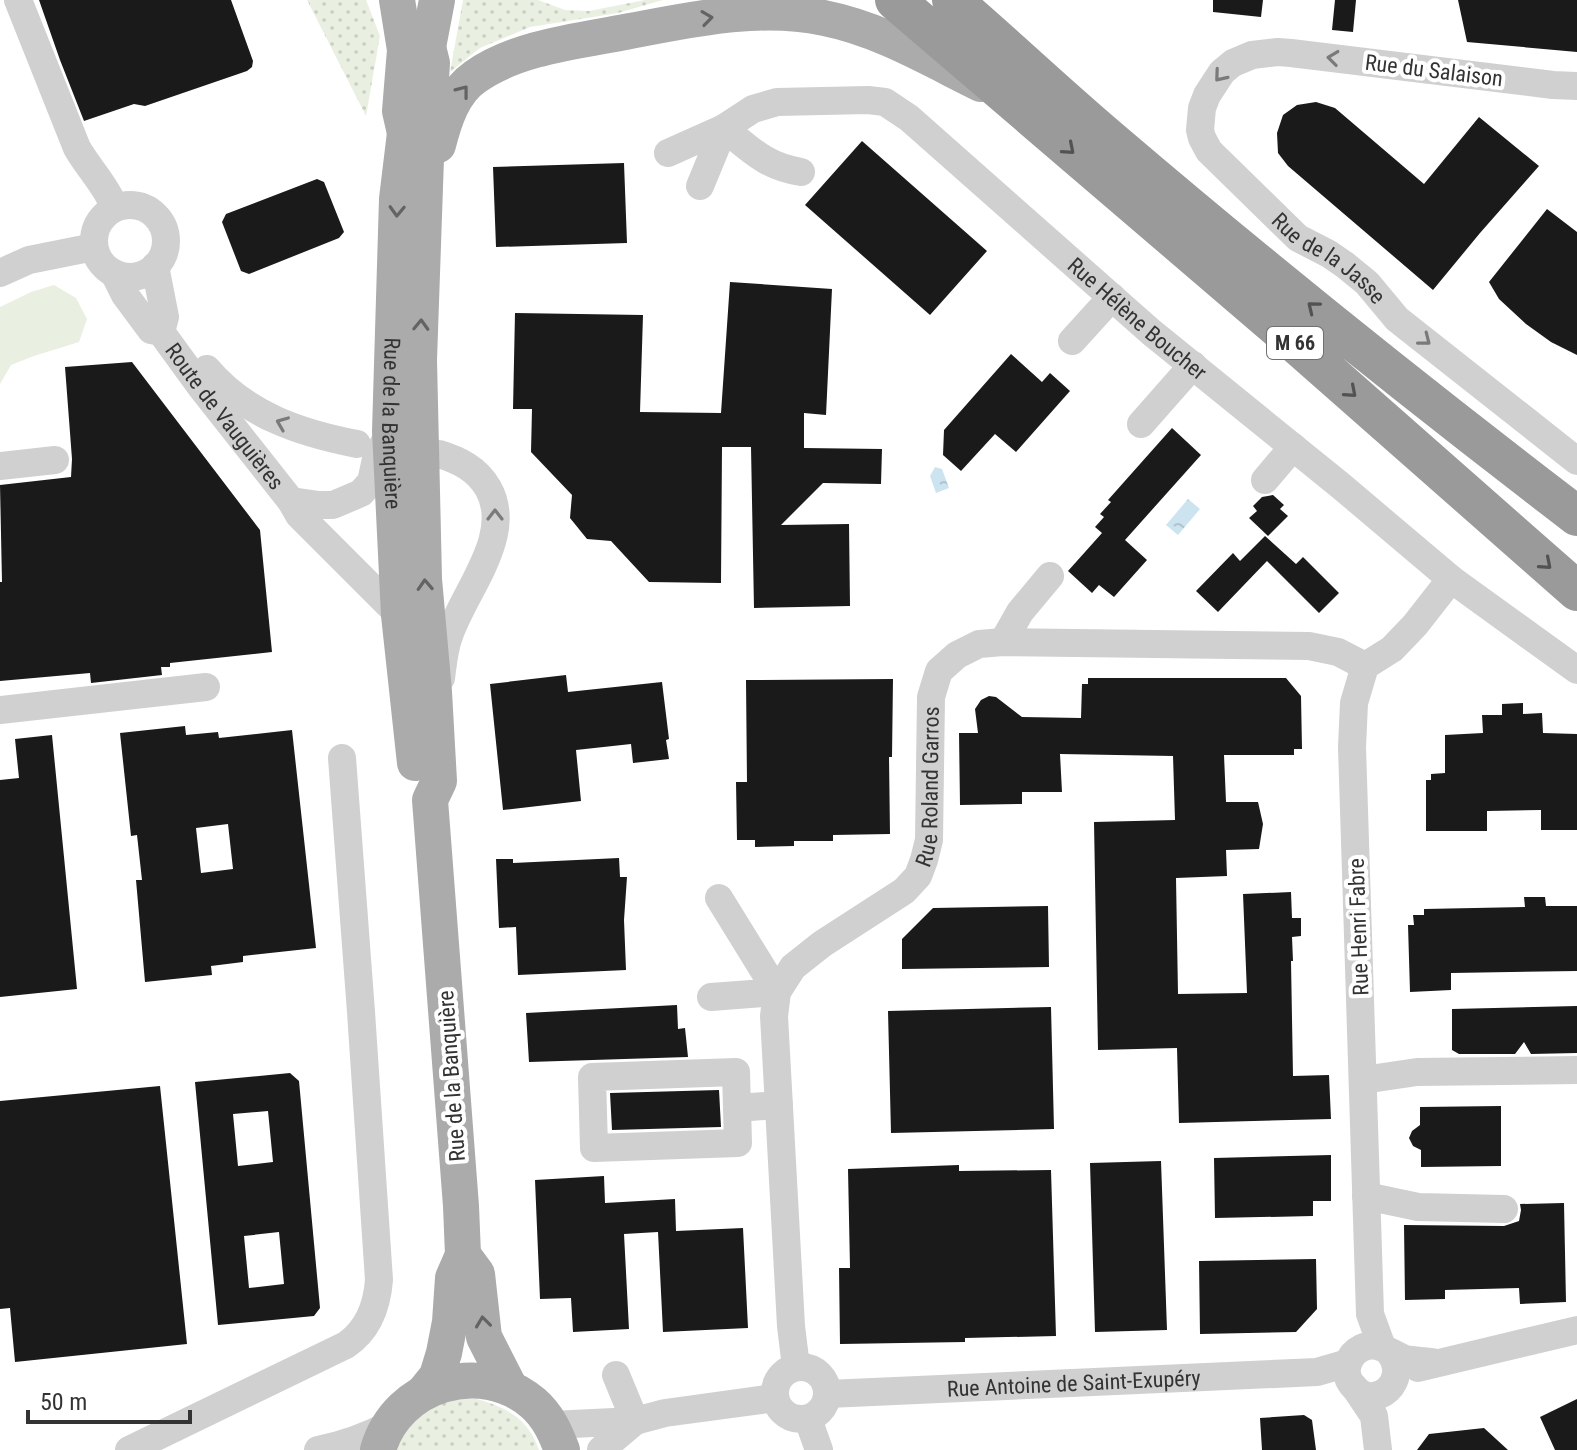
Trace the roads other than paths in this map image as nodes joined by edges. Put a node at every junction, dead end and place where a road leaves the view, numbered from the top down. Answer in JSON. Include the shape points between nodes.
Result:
{"nodes":[{"id":1,"x":18,"y":0,"type":"edge"},
{"id":2,"x":397,"y":0,"type":"edge"},
{"id":3,"x":437,"y":0,"type":"edge"},
{"id":4,"x":895,"y":0,"type":"edge"},
{"id":5,"x":952,"y":0,"type":"edge"},
{"id":6,"x":970,"y":0,"type":"edge"},
{"id":7,"x":1291,"y":53,"type":"joint"},
{"id":8,"x":1021,"y":60,"type":"junction"},
{"id":9,"x":1577,"y":86,"type":"edge"},
{"id":10,"x":1011,"y":98,"type":"junction"},
{"id":11,"x":724,"y":128,"type":"junction"},
{"id":12,"x":415,"y":146,"type":"junction"},
{"id":13,"x":668,"y":153,"type":"dead end"},
{"id":14,"x":801,"y":172,"type":"dead end"},
{"id":15,"x":700,"y":186,"type":"dead end"},
{"id":16,"x":115,"y":208,"type":"junction"},
{"id":17,"x":94,"y":247,"type":"junction"},
{"id":18,"x":155,"y":266,"type":"junction"},
{"id":19,"x":0,"y":273,"type":"edge"},
{"id":20,"x":114,"y":273,"type":"junction"},
{"id":21,"x":1112,"y":297,"type":"junction"},
{"id":22,"x":161,"y":332,"type":"junction"},
{"id":23,"x":1072,"y":341,"type":"dead end"},
{"id":24,"x":179,"y":356,"type":"junction"},
{"id":25,"x":1193,"y":365,"type":"junction"},
{"id":26,"x":1141,"y":424,"type":"dead end"},
{"id":27,"x":390,"y":431,"type":"junction"},
{"id":28,"x":357,"y":444,"type":"dead end"},
{"id":29,"x":1293,"y":447,"type":"junction"},
{"id":30,"x":439,"y":454,"type":"dead end"},
{"id":31,"x":55,"y":460,"type":"dead end"},
{"id":32,"x":1577,"y":461,"type":"edge"},
{"id":33,"x":0,"y":466,"type":"edge"},
{"id":34,"x":1265,"y":480,"type":"dead end"},
{"id":35,"x":291,"y":501,"type":"junction"},
{"id":36,"x":333,"y":505,"type":"junction"},
{"id":37,"x":1577,"y":516,"type":"edge"},
{"id":38,"x":315,"y":531,"type":"junction"},
{"id":39,"x":1050,"y":576,"type":"dead end"},
{"id":40,"x":1451,"y":579,"type":"junction"},
{"id":41,"x":1577,"y":591,"type":"edge"},
{"id":42,"x":399,"y":615,"type":"junction"},
{"id":43,"x":1003,"y":642,"type":"junction"},
{"id":44,"x":1365,"y":666,"type":"junction"},
{"id":45,"x":1577,"y":670,"type":"edge"},
{"id":46,"x":206,"y":687,"type":"dead end"},
{"id":47,"x":434,"y":692,"type":"junction"},
{"id":48,"x":0,"y":710,"type":"edge"},
{"id":49,"x":342,"y":758,"type":"dead end"},
{"id":50,"x":430,"y":800,"type":"junction"},
{"id":51,"x":719,"y":898,"type":"dead end"},
{"id":52,"x":777,"y":992,"type":"junction"},
{"id":53,"x":711,"y":997,"type":"dead end"},
{"id":54,"x":1577,"y":1070,"type":"edge"},
{"id":55,"x":1363,"y":1080,"type":"junction"},
{"id":56,"x":779,"y":1105,"type":"junction"},
{"id":57,"x":737,"y":1108,"type":"junction"},
{"id":58,"x":1366,"y":1196,"type":"junction"},
{"id":59,"x":1504,"y":1209,"type":"dead end"},
{"id":60,"x":463,"y":1255,"type":"junction"},
{"id":61,"x":1577,"y":1330,"type":"edge"},
{"id":62,"x":796,"y":1367,"type":"junction"},
{"id":63,"x":1372,"y":1369,"type":"junction"},
{"id":64,"x":616,"y":1375,"type":"dead end"},
{"id":65,"x":510,"y":1388,"type":"junction"},
{"id":66,"x":425,"y":1391,"type":"junction"},
{"id":67,"x":828,"y":1394,"type":"junction"},
{"id":68,"x":775,"y":1398,"type":"junction"},
{"id":69,"x":808,"y":1419,"type":"junction"},
{"id":70,"x":635,"y":1421,"type":"junction"},
{"id":71,"x":557,"y":1437,"type":"edge"},
{"id":72,"x":384,"y":1438,"type":"edge"},
{"id":73,"x":129,"y":1450,"type":"edge"},
{"id":74,"x":318,"y":1450,"type":"edge"},
{"id":75,"x":601,"y":1450,"type":"edge"},
{"id":76,"x":819,"y":1450,"type":"edge"},
{"id":77,"x":1378,"y":1450,"type":"edge"}],
"edges":[{"from":1,"to":16,"type":"street","via":[[77,148]]},
{"from":2,"to":12,"type":"main road","via":[[405,50],[400,111]]},
{"from":3,"to":12,"type":"main road","name":"Rue de la Banquière","via":[[428,47],[432,63]]},
{"from":4,"to":10,"type":"highway","number":"M 66"},
{"from":5,"to":8,"type":"highway","number":"M 66"},
{"from":6,"to":8,"type":"main road","number":"M 66"},
{"from":9,"to":7,"type":"street","name":"Rue du Salaison","one_way":true},
{"from":7,"to":32,"type":"street","name":"Rue de la Jasse","one_way":true,"via":[[1252,55],[1222,72],[1202,108],[1200,130],[1209,151],[1298,238],[1345,265],[1397,319]]},
{"from":37,"to":8,"type":"highway","number":"M 66","one_way":true,"via":[[1297,295]]},
{"from":12,"to":10,"type":"main road","number":"M 66","one_way":true,"via":[[437,146],[462,88],[496,65],[574,41],[757,13],[801,14],[863,29]]},
{"from":10,"to":41,"type":"highway","number":"M 66","one_way":true},
{"from":11,"to":13,"type":"street","name":"Rue Hélène Boucher"},
{"from":11,"to":14,"type":"street","via":[[761,159]]},
{"from":11,"to":15,"type":"street"},
{"from":11,"to":21,"type":"street","name":"Rue Hélène Boucher","via":[[753,109],[777,102],[885,102]]},
{"from":12,"to":27,"type":"main road","name":"Rue de la Banquière","one_way":true,"via":[[397,199]]},
{"from":47,"to":12,"type":"main road","name":"Rue de la Banquière","one_way":true,"via":[[424,579]]},
{"from":16,"to":17,"type":"street","via":[[98,224]]},
{"from":16,"to":18,"type":"street","via":[[139,206],[158,219],[166,241]]},
{"from":17,"to":19,"type":"street","via":[[29,260]]},
{"from":17,"to":20,"type":"street"},
{"from":18,"to":20,"type":"street","via":[[136,276]]},
{"from":18,"to":22,"type":"street","name":"Route de Vauguières","via":[[165,317]]},
{"from":20,"to":22,"type":"street","name":"Route de Vauguières","via":[[151,330]]},
{"from":21,"to":23,"type":"street"},
{"from":21,"to":25,"type":"street","name":"Rue Hélène Boucher"},
{"from":22,"to":24,"type":"street","name":"Route de Vauguières"},
{"from":28,"to":24,"type":"street","one_way":true,"via":[[270,418],[221,386],[201,362]]},
{"from":24,"to":35,"type":"street","name":"Route de Vauguières"},
{"from":25,"to":26,"type":"street"},
{"from":25,"to":29,"type":"street","name":"Rue Hélène Boucher"},
{"from":27,"to":36,"type":"street","via":[[371,482],[361,493]]},
{"from":27,"to":42,"type":"main road","name":"Rue de la Banquière"},
{"from":29,"to":34,"type":"street"},
{"from":29,"to":40,"type":"street","name":"Rue Hélène Boucher"},
{"from":47,"to":30,"type":"street","one_way":true,"via":[[440,686],[449,633],[485,559],[496,514],[483,480],[461,462]]},
{"from":31,"to":33,"type":"street"},
{"from":35,"to":36,"type":"street","name":"Route de Vauguières"},
{"from":35,"to":38,"type":"street","name":"Route de Vauguières"},
{"from":36,"to":38,"type":"street"},
{"from":38,"to":42,"type":"street","name":"Route de Vauguières"},
{"from":39,"to":43,"type":"street"},
{"from":40,"to":44,"type":"street","via":[[1392,649]]},
{"from":40,"to":45,"type":"street","name":"Rue Hélène Boucher"},
{"from":42,"to":50,"type":"main road","name":"Rue de la Banquière","via":[[418,784]]},
{"from":43,"to":44,"type":"street","name":"Rue Roland Garros","via":[[1309,646],[1338,652]]},
{"from":43,"to":52,"type":"street","name":"Rue Roland Garros","via":[[979,644],[939,671],[931,697],[929,840],[918,876],[793,967]]},
{"from":44,"to":55,"type":"street","name":"Rue Henri Fabre","via":[[1354,703],[1352,747]]},
{"from":46,"to":48,"type":"street"},
{"from":47,"to":50,"type":"main road","name":"Rue de la Banquière","via":[[439,781]]},
{"from":49,"to":73,"type":"street","via":[[379,1280],[375,1304],[360,1335],[346,1345]]},
{"from":50,"to":60,"type":"main road","name":"Rue de la Banquière"},
{"from":51,"to":52,"type":"street"},
{"from":52,"to":53,"type":"street"},
{"from":52,"to":56,"type":"street"},
{"from":54,"to":55,"type":"street","via":[[1417,1072]]},
{"from":55,"to":58,"type":"street","name":"Rue Henri Fabre"},
{"from":56,"to":57,"type":"street"},
{"from":56,"to":62,"type":"street"},
{"from":57,"to":57,"type":"street","via":[[738,1143],[594,1148],[592,1077],[736,1072]]},
{"from":58,"to":59,"type":"street","via":[[1418,1207]]},
{"from":58,"to":63,"type":"street","name":"Rue Henri Fabre"},
{"from":65,"to":60,"type":"main road","name":"Rue de la Banquière","one_way":true,"via":[[484,1337],[477,1274]]},
{"from":60,"to":66,"type":"main road","name":"Rue de la Banquière","via":[[453,1278],[444,1353],[437,1376]]},
{"from":61,"to":63,"type":"street","via":[[1436,1363]]},
{"from":62,"to":67,"type":"street","via":[[819,1373]]},
{"from":62,"to":68,"type":"street","via":[[777,1382]]},
{"from":63,"to":67,"type":"street","name":"Rue Antoine de Saint-Exupéry"},
{"from":63,"to":77,"type":"street"},
{"from":64,"to":70,"type":"street"},
{"from":65,"to":66,"type":"main road","via":[[467,1380]]},
{"from":65,"to":71,"type":"main road","via":[[533,1403]]},
{"from":66,"to":72,"type":"main road","via":[[399,1412]]},
{"from":67,"to":69,"type":"street","via":[[822,1410]]},
{"from":68,"to":69,"type":"street","via":[[784,1413]]},
{"from":68,"to":70,"type":"street"},
{"from":69,"to":76,"type":"street"},
{"from":70,"to":71,"type":"street"},
{"from":70,"to":75,"type":"street"},
{"from":72,"to":74,"type":"street","via":[[366,1436]]}]}
